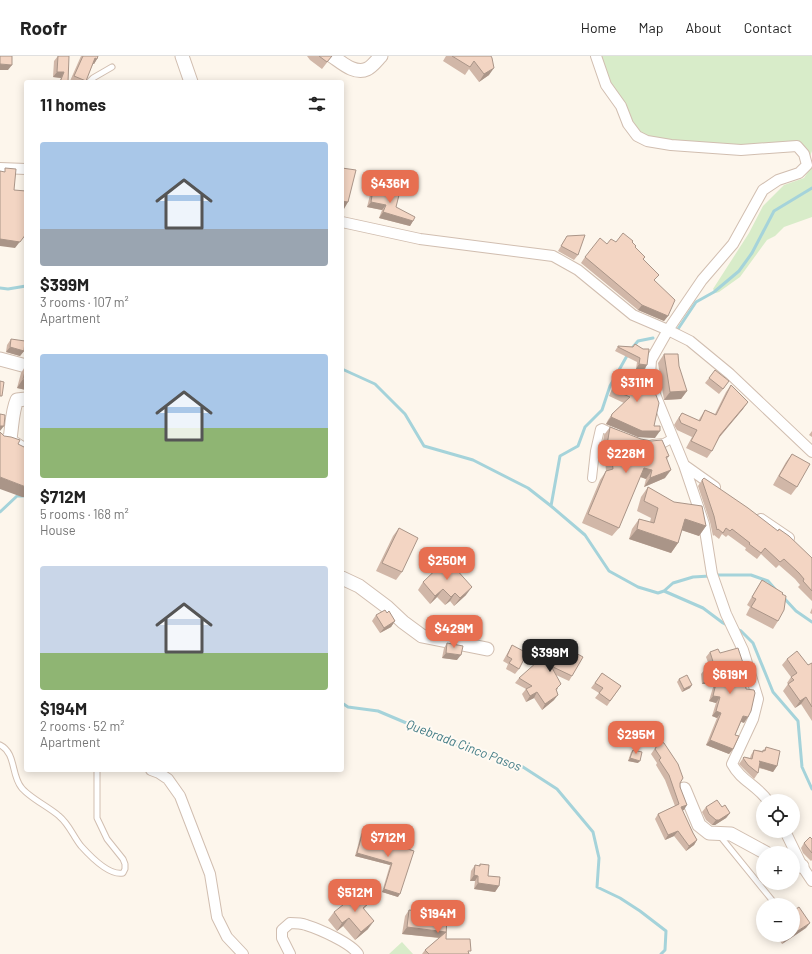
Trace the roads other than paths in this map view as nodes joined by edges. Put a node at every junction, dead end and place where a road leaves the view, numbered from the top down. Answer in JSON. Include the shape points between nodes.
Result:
{"nodes":[{"id":1,"x":182,"y":56,"type":"edge"},
{"id":2,"x":332,"y":56,"type":"edge"},
{"id":3,"x":381,"y":56,"type":"edge"},
{"id":4,"x":596,"y":56,"type":"edge"},
{"id":5,"x":112,"y":66,"type":"dead end"},
{"id":6,"x":91,"y":80,"type":"edge"},
{"id":7,"x":190,"y":80,"type":"edge"},
{"id":8,"x":0,"y":168,"type":"edge"},
{"id":9,"x":24,"y":169,"type":"edge"},
{"id":10,"x":344,"y":222,"type":"edge"},
{"id":11,"x":668,"y":330,"type":"junction"},
{"id":12,"x":0,"y":359,"type":"edge"},
{"id":13,"x":24,"y":365,"type":"edge"},
{"id":14,"x":24,"y":400,"type":"edge"},
{"id":15,"x":673,"y":438,"type":"junction"},
{"id":16,"x":5,"y":439,"type":"edge"},
{"id":17,"x":626,"y":440,"type":"edge"},
{"id":18,"x":644,"y":444,"type":"edge"},
{"id":19,"x":24,"y":448,"type":"edge"},
{"id":20,"x":812,"y":452,"type":"edge"},
{"id":21,"x":684,"y":465,"type":"junction"},
{"id":22,"x":592,"y":478,"type":"dead end"},
{"id":23,"x":722,"y":492,"type":"edge"},
{"id":24,"x":752,"y":513,"type":"edge"},
{"id":25,"x":794,"y":543,"type":"edge"},
{"id":26,"x":344,"y":579,"type":"edge"},
{"id":27,"x":487,"y":649,"type":"dead end"},
{"id":28,"x":0,"y":745,"type":"edge"},
{"id":29,"x":97,"y":772,"type":"edge"},
{"id":30,"x":156,"y":772,"type":"edge"},
{"id":31,"x":684,"y":789,"type":"dead end"},
{"id":32,"x":763,"y":794,"type":"edge"},
{"id":33,"x":718,"y":833,"type":"junction"},
{"id":34,"x":788,"y":838,"type":"edge"},
{"id":35,"x":756,"y":848,"type":"edge"},
{"id":36,"x":802,"y":866,"type":"edge"},
{"id":37,"x":812,"y":881,"type":"edge"},
{"id":38,"x":770,"y":898,"type":"edge"},
{"id":39,"x":227,"y":937,"type":"junction"},
{"id":40,"x":233,"y":954,"type":"edge"},
{"id":41,"x":243,"y":954,"type":"edge"},
{"id":42,"x":290,"y":954,"type":"edge"},
{"id":43,"x":358,"y":954,"type":"edge"}],
"edges":[{"from":1,"to":7,"type":"street"},
{"from":2,"to":3,"type":"street","via":[[349,67],[362,70],[367,69]]},
{"from":4,"to":11,"type":"street","via":[[606,84],[636,136],[647,141],[671,145],[715,149],[797,146],[804,154],[807,165],[799,173],[778,180],[763,190],[733,244],[702,280]]},
{"from":5,"to":6,"type":"lane"},
{"from":8,"to":9,"type":"street"},
{"from":10,"to":11,"type":"street","via":[[420,239],[553,256],[578,270],[633,315]]},
{"from":11,"to":15,"type":"street","via":[[651,360],[650,375],[654,392]]},
{"from":11,"to":20,"type":"street","via":[[690,341],[730,374]]},
{"from":12,"to":13,"type":"street"},
{"from":14,"to":16,"type":"street","via":[[17,400],[14,417]]},
{"from":15,"to":18,"type":"street","via":[[664,443]]},
{"from":15,"to":21,"type":"street"},
{"from":16,"to":19,"type":"street"},
{"from":17,"to":22,"type":"street","via":[[600,429],[594,451]]},
{"from":21,"to":23,"type":"street"},
{"from":21,"to":32,"type":"street","via":[[704,524],[712,576],[743,650],[758,699],[753,718],[732,764],[737,773]]},
{"from":24,"to":25,"type":"street"},
{"from":26,"to":27,"type":"street","via":[[358,586],[422,636]]},
{"from":28,"to":29,"type":"lane","via":[[10,754],[21,788],[62,818],[88,853],[109,870],[118,874],[123,873],[126,864],[107,840],[97,818]]},
{"from":30,"to":39,"type":"street","via":[[168,779],[180,796],[210,874],[216,917]]},
{"from":31,"to":33,"type":"street","via":[[699,825],[709,833]]},
{"from":33,"to":35,"type":"street","via":[[730,834]]},
{"from":33,"to":38,"type":"lane"},
{"from":34,"to":36,"type":"street"},
{"from":36,"to":37,"type":"street"},
{"from":39,"to":40,"type":"street"},
{"from":39,"to":41,"type":"street"},
{"from":42,"to":43,"type":"street","via":[[282,938],[282,930],[290,923],[304,924],[334,937],[356,950]]}]}
